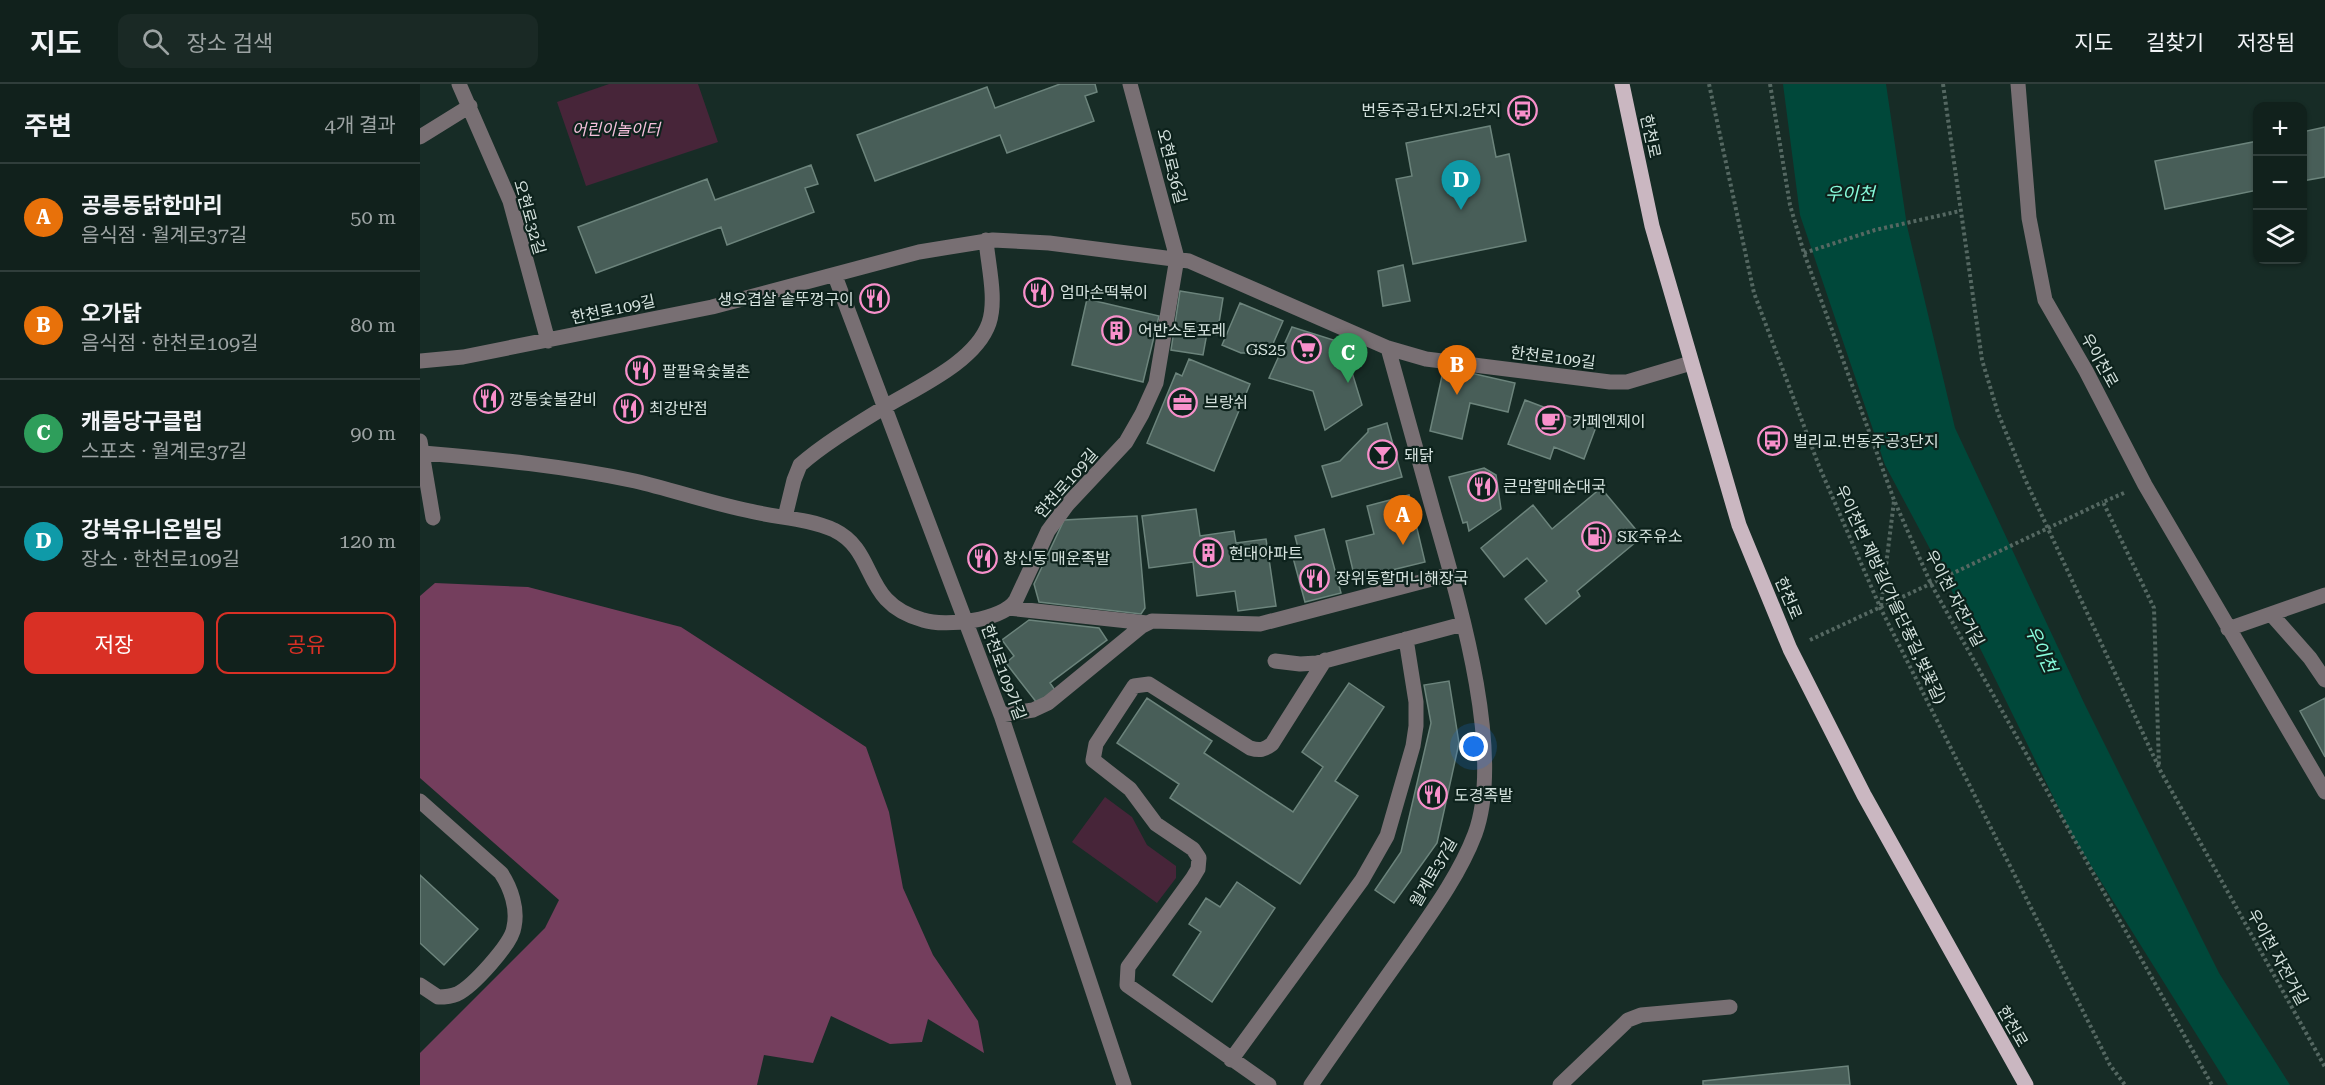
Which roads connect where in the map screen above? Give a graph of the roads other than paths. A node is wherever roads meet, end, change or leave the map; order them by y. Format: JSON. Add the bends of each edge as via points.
{"nodes":[{"id":1,"x":459,"y":84,"type":"edge"},
{"id":2,"x":1130,"y":84,"type":"edge"},
{"id":3,"x":1622,"y":84,"type":"edge"},
{"id":4,"x":2018,"y":84,"type":"edge"},
{"id":5,"x":470,"y":106,"type":"junction"},
{"id":6,"x":420,"y":137,"type":"edge"},
{"id":7,"x":986,"y":240,"type":"junction"},
{"id":8,"x":1177,"y":258,"type":"junction"},
{"id":9,"x":835,"y":276,"type":"junction"},
{"id":10,"x":548,"y":341,"type":"junction"},
{"id":11,"x":1388,"y":348,"type":"junction"},
{"id":12,"x":420,"y":362,"type":"edge"},
{"id":13,"x":1691,"y":363,"type":"junction"},
{"id":14,"x":885,"y":407,"type":"junction"},
{"id":15,"x":421,"y":447,"type":"edge"},
{"id":16,"x":785,"y":517,"type":"junction"},
{"id":17,"x":433,"y":518,"type":"dead end"},
{"id":18,"x":1451,"y":574,"type":"junction"},
{"id":19,"x":2325,"y":595,"type":"edge"},
{"id":20,"x":1008,"y":608,"type":"junction"},
{"id":21,"x":2271,"y":614,"type":"junction"},
{"id":22,"x":968,"y":623,"type":"junction"},
{"id":23,"x":1147,"y":623,"type":"junction"},
{"id":24,"x":1463,"y":624,"type":"junction"},
{"id":25,"x":2228,"y":629,"type":"junction"},
{"id":26,"x":1406,"y":639,"type":"junction"},
{"id":27,"x":1275,"y":660,"type":"dead end"},
{"id":28,"x":1325,"y":660,"type":"junction"},
{"id":29,"x":2325,"y":680,"type":"edge"},
{"id":30,"x":1001,"y":715,"type":"junction"},
{"id":31,"x":2325,"y":792,"type":"edge"},
{"id":32,"x":420,"y":801,"type":"edge"},
{"id":33,"x":420,"y":985,"type":"edge"},
{"id":34,"x":1730,"y":1007,"type":"dead end"},
{"id":35,"x":1231,"y":1060,"type":"junction"},
{"id":36,"x":1124,"y":1085,"type":"edge"},
{"id":37,"x":1269,"y":1085,"type":"edge"},
{"id":38,"x":1311,"y":1085,"type":"edge"},
{"id":39,"x":1560,"y":1085,"type":"edge"},
{"id":40,"x":2026,"y":1085,"type":"edge"}],
"edges":[{"from":1,"to":5,"type":"street","name":"오현로32길"},
{"from":2,"to":8,"type":"street","name":"오현로36길"},
{"from":3,"to":13,"type":"main road","name":"한천로","via":[[1652,226]]},
{"from":4,"to":25,"type":"street","name":"우이천로","via":[[2029,218],[2045,300]]},
{"from":5,"to":6,"type":"street"},
{"from":5,"to":10,"type":"street","name":"오현로32길","via":[[510,201]]},
{"from":7,"to":8,"type":"street","name":"한천로109길"},
{"from":7,"to":9,"type":"street","name":"한천로109길","via":[[919,252]]},
{"from":7,"to":14,"type":"street","via":[[991,308],[981,339],[942,374]]},
{"from":8,"to":11,"type":"street","name":"한천로109길","via":[[1204,266]]},
{"from":8,"to":20,"type":"street","name":"한천로109길","via":[[1151,398],[1125,442],[1051,525],[1016,600]]},
{"from":9,"to":10,"type":"street","name":"한천로109길","via":[[712,307]]},
{"from":9,"to":14,"type":"street","name":"한천로109가길"},
{"from":10,"to":12,"type":"street","name":"한천로109길"},
{"from":11,"to":13,"type":"street","name":"한천로109길","via":[[1426,359],[1610,382],[1633,381]]},
{"from":11,"to":18,"type":"street","name":"월계로37길"},
{"from":13,"to":40,"type":"main road","name":"한천로","via":[[1739,525],[1790,649],[1864,795]]},
{"from":14,"to":16,"type":"street","via":[[800,465]]},
{"from":14,"to":22,"type":"street","name":"한천로109가길"},
{"from":15,"to":16,"type":"street","via":[[634,481],[751,512]]},
{"from":15,"to":17,"type":"street"},
{"from":16,"to":22,"type":"street","via":[[814,522],[853,542],[875,586],[898,609],[926,621]]},
{"from":18,"to":23,"type":"street","via":[[1260,624],[1164,620]]},
{"from":18,"to":24,"type":"street","name":"월계로37길"},
{"from":19,"to":21,"type":"street"},
{"from":20,"to":22,"type":"street"},
{"from":20,"to":23,"type":"street"},
{"from":21,"to":25,"type":"street"},
{"from":21,"to":29,"type":"street"},
{"from":22,"to":30,"type":"street","name":"한천로109가길"},
{"from":23,"to":30,"type":"street","via":[[1048,703],[1033,710]]},
{"from":24,"to":26,"type":"street"},
{"from":24,"to":38,"type":"street","name":"월계로37길","via":[[1485,744],[1482,807],[1475,834],[1427,919]]},
{"from":25,"to":31,"type":"street","name":"우이천로"},
{"from":26,"to":28,"type":"street"},
{"from":26,"to":35,"type":"street","via":[[1416,726],[1386,836],[1362,880]]},
{"from":27,"to":28,"type":"street","via":[[1300,664]]},
{"from":28,"to":35,"type":"street","via":[[1266,749],[1250,748],[1149,684],[1141,683],[1129,692],[1096,744],[1093,760],[1099,767],[1130,789],[1156,824],[1193,849],[1199,858],[1192,879],[1128,967],[1127,985]]},
{"from":30,"to":36,"type":"street","name":"한천로109가길"},
{"from":32,"to":33,"type":"street","via":[[501,873],[510,888],[515,921],[512,935],[501,951],[459,993],[438,997]]},
{"from":34,"to":39,"type":"street","via":[[1641,1015],[1628,1020]]},
{"from":35,"to":37,"type":"street"}]}
